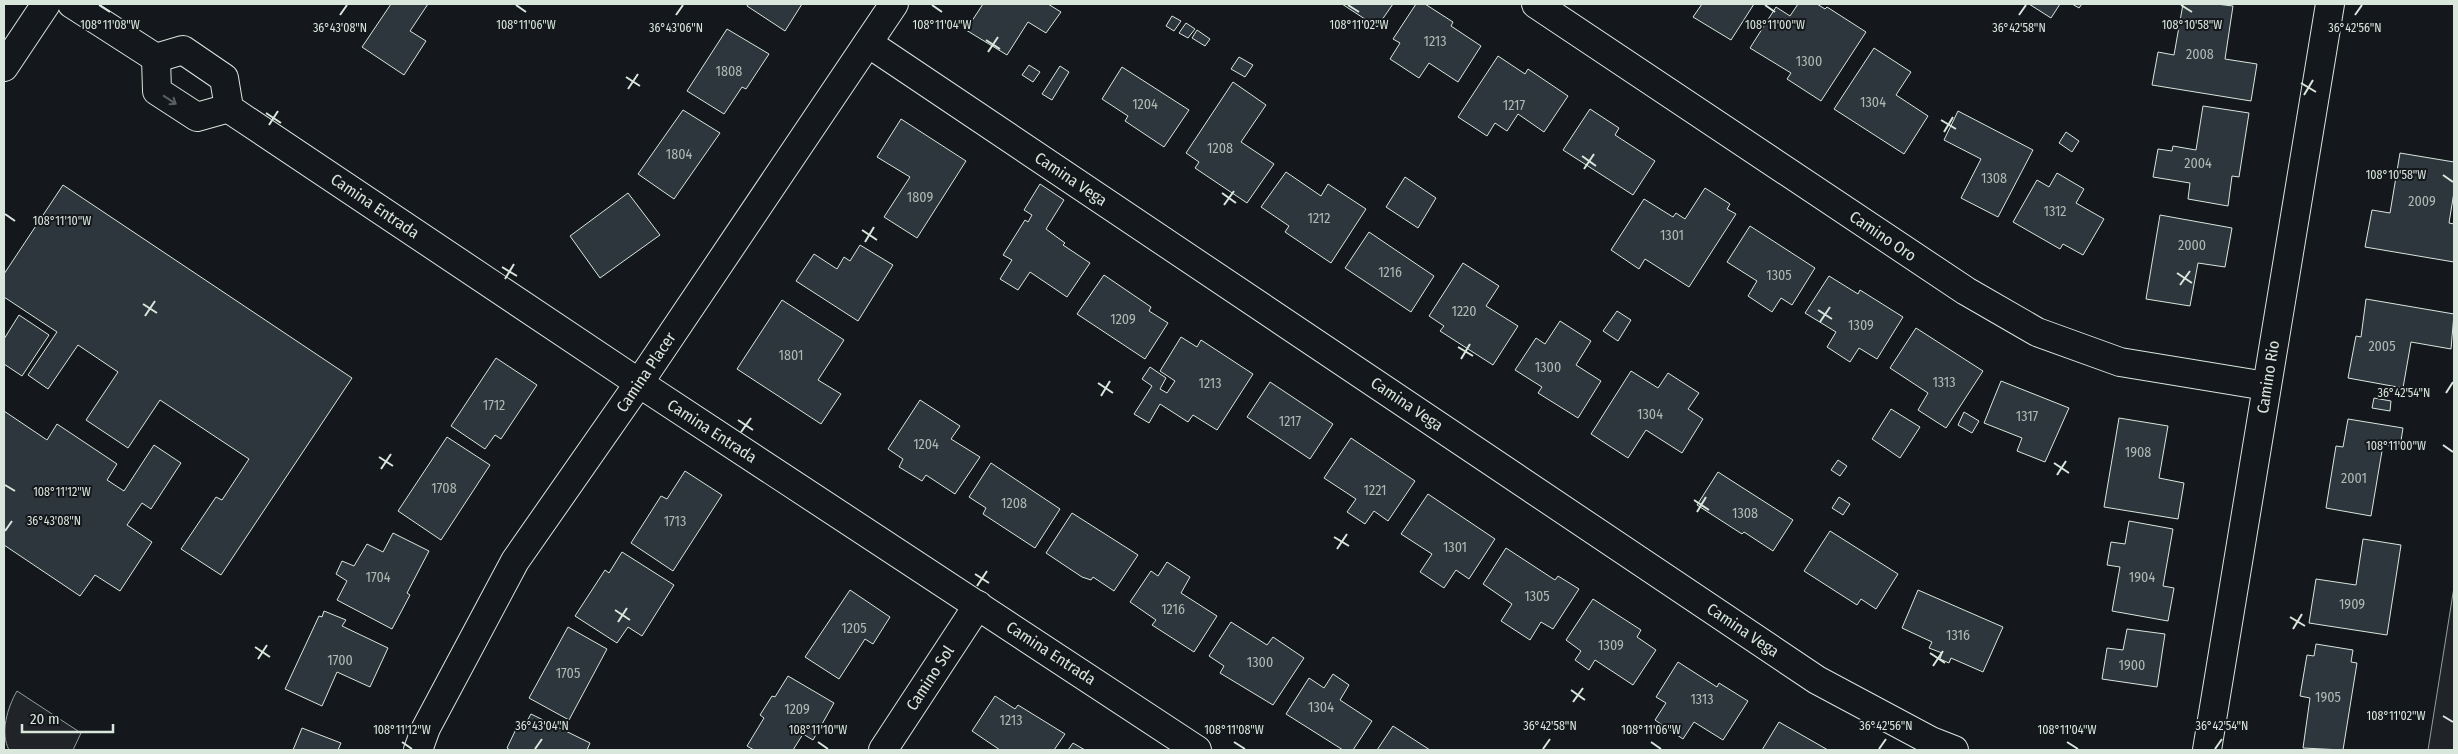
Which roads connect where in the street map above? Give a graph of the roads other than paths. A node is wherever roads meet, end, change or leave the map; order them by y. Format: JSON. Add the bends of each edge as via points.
{"nodes":[{"id":1,"x":46,"y":4,"type":"edge"},
{"id":2,"x":72,"y":4,"type":"edge"},
{"id":3,"x":894,"y":4,"type":"edge"},
{"id":4,"x":1536,"y":4,"type":"edge"},
{"id":5,"x":2330,"y":4,"type":"edge"},
{"id":6,"x":868,"y":43,"type":"junction"},
{"id":7,"x":156,"y":58,"type":"junction"},
{"id":8,"x":4,"y":67,"type":"edge"},
{"id":9,"x":229,"y":108,"type":"junction"},
{"id":10,"x":639,"y":382,"type":"junction"},
{"id":11,"x":2266,"y":386,"type":"junction"},
{"id":12,"x":978,"y":605,"type":"junction"},
{"id":13,"x":418,"y":750,"type":"edge"},
{"id":14,"x":883,"y":750,"type":"edge"},
{"id":15,"x":1198,"y":750,"type":"edge"},
{"id":16,"x":1954,"y":750,"type":"edge"},
{"id":17,"x":2207,"y":750,"type":"edge"}],
"edges":[{"from":1,"to":8,"type":"main road"},
{"from":2,"to":7,"type":"main road"},
{"from":3,"to":6,"type":"main road","name":"Camina Placer"},
{"from":4,"to":11,"type":"main road","name":"Camino Oro","via":[[1966,291],[2037,332],[2120,362]]},
{"from":5,"to":11,"type":"main road","name":"Camino Rio"},
{"from":6,"to":10,"type":"main road","name":"Camina Placer"},
{"from":6,"to":16,"type":"main road","name":"Camina Vega","via":[[1817,680]]},
{"from":7,"to":9,"type":"main road","via":[[183,50],[224,78]]},
{"from":7,"to":9,"type":"main road","one_way":true,"via":[[157,91],[197,117]]},
{"from":9,"to":10,"type":"main road","name":"Camina Entrada"},
{"from":10,"to":12,"type":"main road","name":"Camina Entrada"},
{"from":10,"to":13,"type":"main road","name":"Camina Placer","via":[[515,561],[426,728]]},
{"from":11,"to":17,"type":"main road","name":"Camino Rio"},
{"from":12,"to":14,"type":"main road","name":"Camino Sol"},
{"from":12,"to":15,"type":"main road","name":"Camina Entrada"}]}
